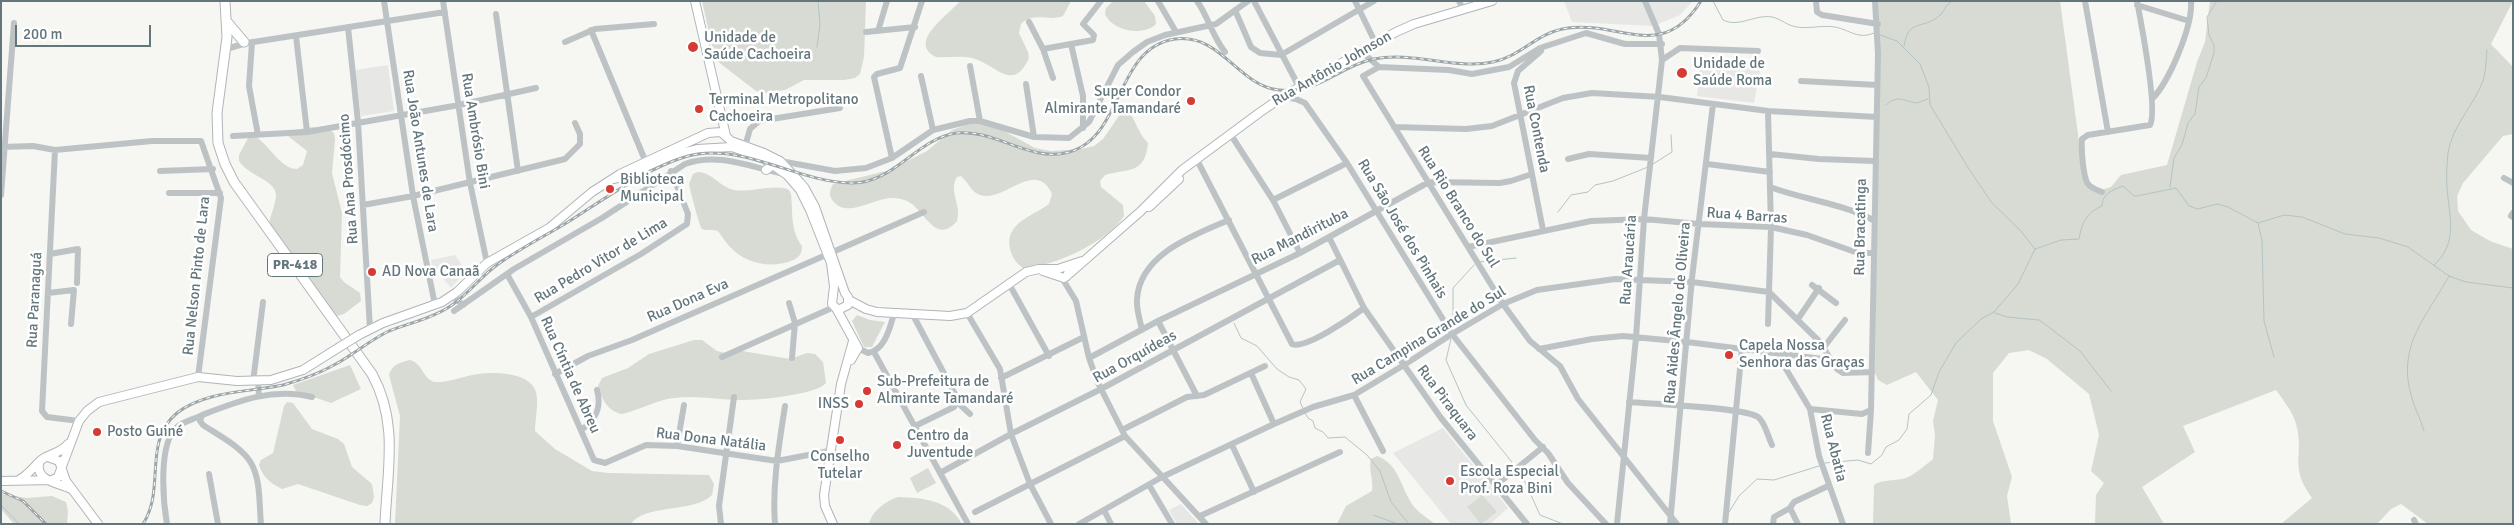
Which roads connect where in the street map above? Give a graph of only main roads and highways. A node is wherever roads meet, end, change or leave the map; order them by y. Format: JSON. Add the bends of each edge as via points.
{"nodes":[{"id":1,"x":225,"y":1,"type":"edge"},
{"id":2,"x":696,"y":1,"type":"edge"},
{"id":3,"x":1492,"y":1,"type":"edge"},
{"id":4,"x":227,"y":22,"type":"junction"},
{"id":5,"x":248,"y":42,"type":"road end"},
{"id":6,"x":723,"y":134,"type":"junction"},
{"id":7,"x":695,"y":137,"type":"junction"},
{"id":8,"x":721,"y":146,"type":"junction"},
{"id":9,"x":745,"y":148,"type":"junction"},
{"id":10,"x":697,"y":149,"type":"junction"},
{"id":11,"x":771,"y":163,"type":"junction"},
{"id":12,"x":647,"y":164,"type":"junction"},
{"id":13,"x":769,"y":171,"type":"road end"},
{"id":14,"x":786,"y":172,"type":"junction"},
{"id":15,"x":830,"y":251,"type":"junction"},
{"id":16,"x":834,"y":294,"type":"junction"},
{"id":17,"x":843,"y":304,"type":"junction"},
{"id":18,"x":916,"y":315,"type":"junction"},
{"id":19,"x":71,"y":440,"type":"junction"},
{"id":20,"x":48,"y":457,"type":"junction"},
{"id":21,"x":39,"y":464,"type":"junction"},
{"id":22,"x":61,"y":472,"type":"junction"},
{"id":23,"x":18,"y":480,"type":"junction"},
{"id":24,"x":48,"y":480,"type":"junction"},
{"id":25,"x":1,"y":481,"type":"edge"},
{"id":26,"x":72,"y":489,"type":"junction"},
{"id":27,"x":98,"y":524,"type":"edge"},
{"id":28,"x":385,"y":524,"type":"edge"},
{"id":29,"x":833,"y":524,"type":"edge"}],
"edges":[{"from":1,"to":4,"type":"highway","number":"PR-418"},
{"from":2,"to":6,"type":"main road"},
{"from":3,"to":18,"type":"main road","name":"Rua Antônio Johnson","via":[[1414,24],[1282,97],[1197,160],[1152,205],[1064,273],[1039,269],[1026,272],[967,313]]},
{"from":4,"to":5,"type":"highway"},
{"from":4,"to":28,"type":"highway","number":"PR-418","via":[[217,113],[218,143],[234,182],[372,374],[387,406],[390,464]]},
{"from":6,"to":7,"type":"main road","via":[[708,132]]},
{"from":6,"to":8,"type":"main road"},
{"from":6,"to":9,"type":"main road"},
{"from":7,"to":10,"type":"main road","via":[[693,143]]},
{"from":7,"to":12,"type":"main road"},
{"from":8,"to":9,"type":"main road"},
{"from":8,"to":10,"type":"main road"},
{"from":9,"to":11,"type":"main road"},
{"from":9,"to":14,"type":"main road","via":[[780,161]]},
{"from":10,"to":12,"type":"main road"},
{"from":11,"to":13,"type":"main road"},
{"from":11,"to":14,"type":"main road"},
{"from":12,"to":19,"type":"main road","bridge":true,"via":[[613,179],[549,228],[487,263],[452,296],[370,328],[303,370],[256,381],[198,377],[113,396],[87,410]]},
{"from":14,"to":15,"type":"main road","via":[[809,196]]},
{"from":15,"to":16,"type":"main road"},
{"from":15,"to":17,"type":"main road"},
{"from":16,"to":17,"type":"main road","via":[[832,299]]},
{"from":16,"to":17,"type":"main road","via":[[840,292]]},
{"from":17,"to":18,"type":"main road","name":"Rua Antônio Johnson","via":[[877,312]]},
{"from":17,"to":18,"type":"main road","name":"Rua Antônio Johnson","via":[[893,317]]},
{"from":17,"to":29,"type":"main road","via":[[844,322],[855,344],[845,371],[829,451],[824,495]]},
{"from":19,"to":20,"type":"main road","via":[[62,450]]},
{"from":19,"to":22,"type":"main road"},
{"from":20,"to":21,"type":"main road"},
{"from":20,"to":22,"type":"main road","via":[[59,461]]},
{"from":21,"to":23,"type":"main road"},
{"from":21,"to":24,"type":"main road","via":[[40,474]]},
{"from":22,"to":24,"type":"main road","via":[[55,479]]},
{"from":22,"to":26,"type":"main road"},
{"from":23,"to":24,"type":"main road"},
{"from":23,"to":25,"type":"main road"},
{"from":24,"to":26,"type":"main road"},
{"from":26,"to":27,"type":"main road"}]}
